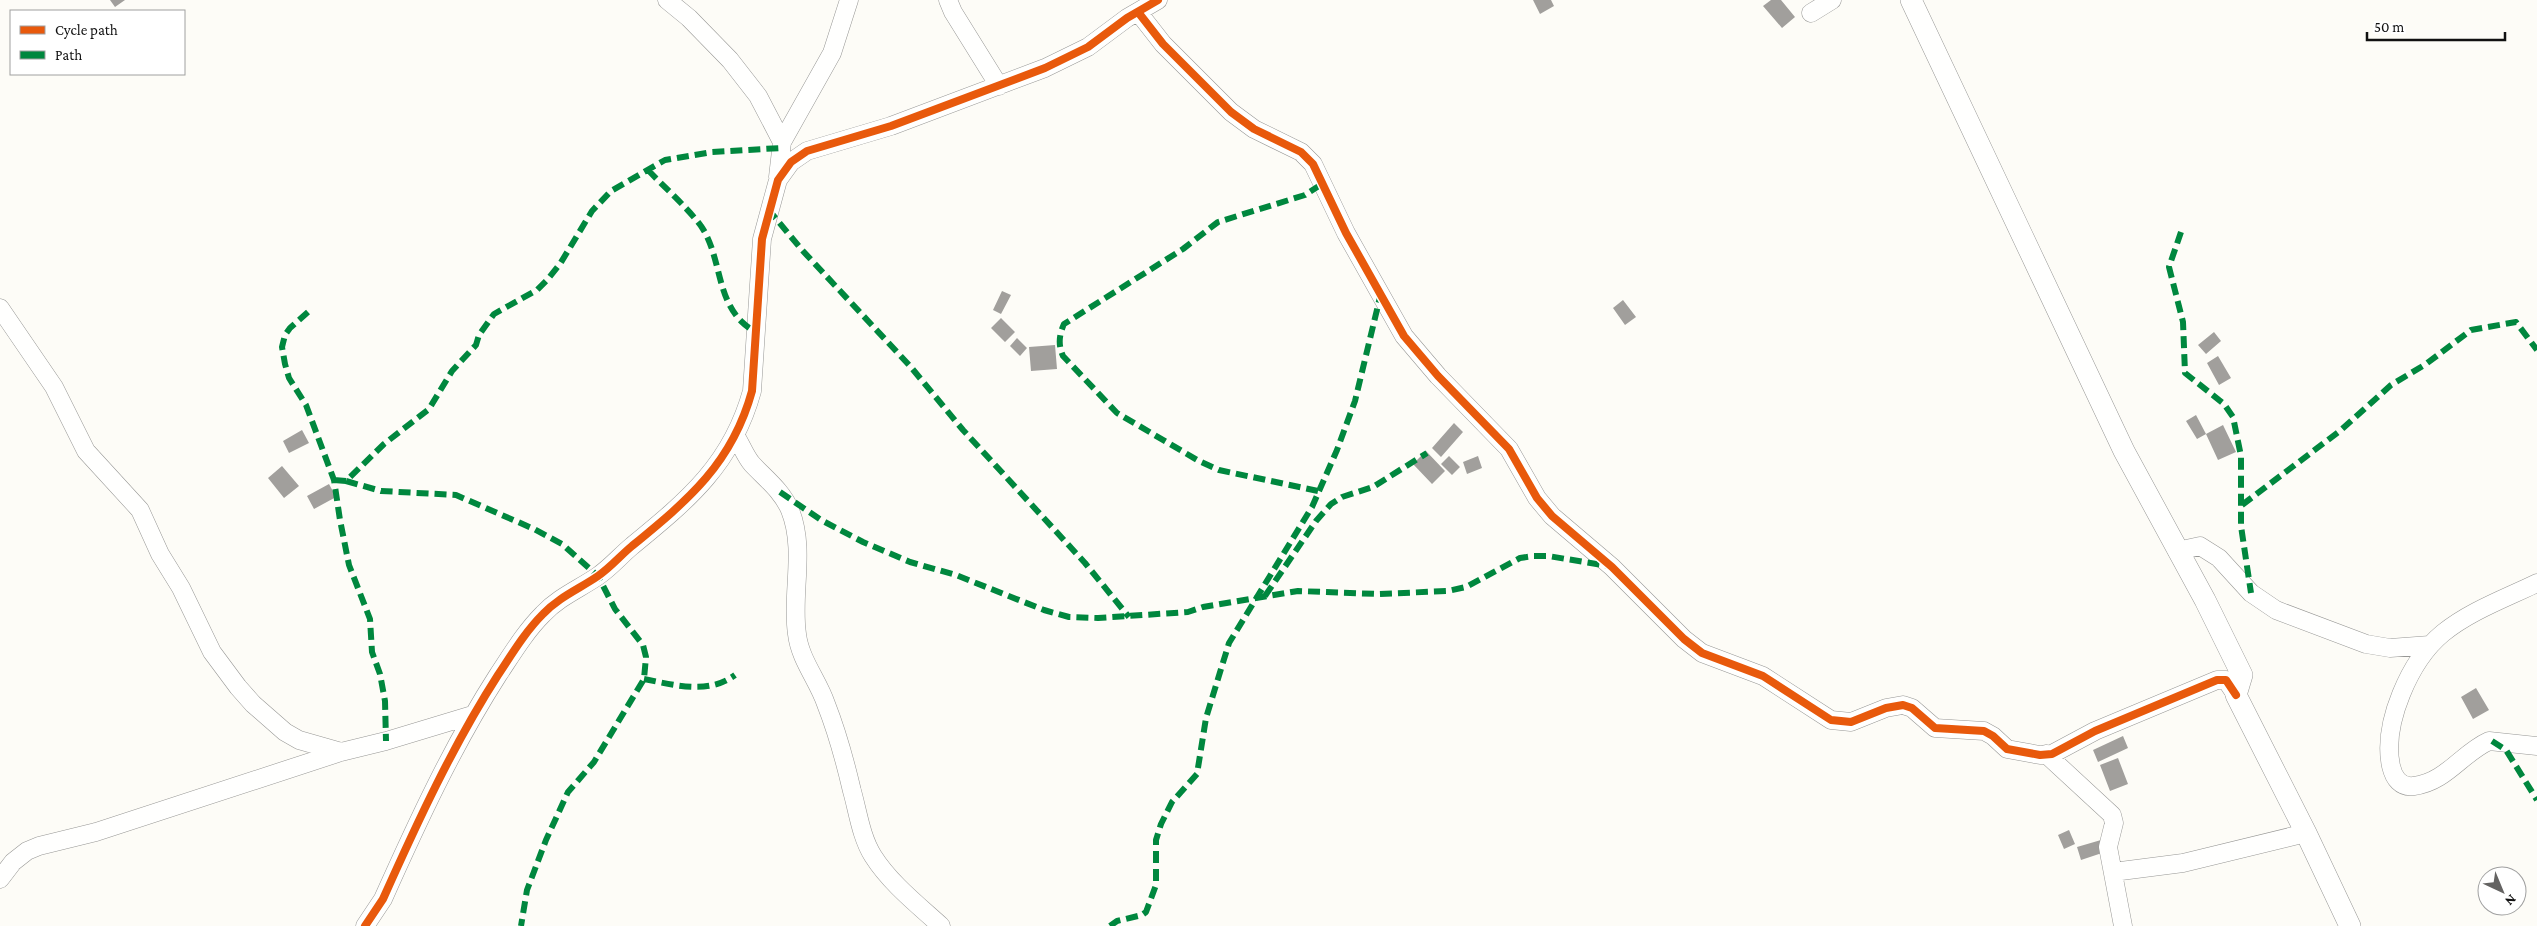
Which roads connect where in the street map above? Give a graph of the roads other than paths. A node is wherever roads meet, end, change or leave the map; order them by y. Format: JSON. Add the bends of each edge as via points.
{"nodes":[{"id":1,"x":668,"y":0,"type":"edge"},
{"id":2,"x":849,"y":0,"type":"edge"},
{"id":3,"x":948,"y":0,"type":"edge"},
{"id":4,"x":1158,"y":0,"type":"edge"},
{"id":5,"x":1832,"y":0,"type":"edge"},
{"id":6,"x":1912,"y":0,"type":"edge"},
{"id":7,"x":1138,"y":12,"type":"junction"},
{"id":8,"x":1811,"y":13,"type":"dead end"},
{"id":9,"x":999,"y":86,"type":"junction"},
{"id":10,"x":782,"y":142,"type":"junction"},
{"id":11,"x":778,"y":180,"type":"junction"},
{"id":12,"x":0,"y":308,"type":"edge"},
{"id":13,"x":735,"y":434,"type":"junction"},
{"id":14,"x":2178,"y":551,"type":"junction"},
{"id":15,"x":2537,"y":583,"type":"edge"},
{"id":16,"x":2430,"y":646,"type":"junction"},
{"id":17,"x":2236,"y":695,"type":"junction"},
{"id":18,"x":472,"y":715,"type":"junction"},
{"id":19,"x":2537,"y":746,"type":"edge"},
{"id":20,"x":341,"y":752,"type":"junction"},
{"id":21,"x":2046,"y":754,"type":"junction"},
{"id":22,"x":2306,"y":833,"type":"junction"},
{"id":23,"x":2113,"y":872,"type":"junction"},
{"id":24,"x":0,"y":879,"type":"edge"},
{"id":25,"x":365,"y":926,"type":"edge"},
{"id":26,"x":941,"y":926,"type":"edge"},
{"id":27,"x":2124,"y":926,"type":"edge"},
{"id":28,"x":2350,"y":926,"type":"edge"}],
"edges":[{"from":1,"to":10,"type":"street","via":[[730,60],[758,96]]},
{"from":2,"to":10,"type":"street","via":[[832,53]]},
{"from":3,"to":9,"type":"street"},
{"from":4,"to":7,"type":"street"},
{"from":5,"to":8,"type":"street"},
{"from":6,"to":14,"type":"street","via":[[2124,452]]},
{"from":7,"to":9,"type":"street","via":[[1075,55]]},
{"from":7,"to":21,"type":"street","via":[[1163,44],[1237,118],[1301,152],[1313,164],[1342,226],[1404,336],[1509,450],[1537,498],[1552,516],[1612,567],[1693,647],[1710,657],[1764,676],[1831,720],[1851,722],[1895,705],[1908,706],[1935,728],[1984,731],[2007,750]]},
{"from":9,"to":11,"type":"street","via":[[891,126],[807,151],[792,162]]},
{"from":10,"to":11,"type":"street"},
{"from":11,"to":13,"type":"street","via":[[762,239],[752,391]]},
{"from":12,"to":20,"type":"street","via":[[54,386],[86,451],[140,510],[212,652],[238,687],[285,732],[299,740]]},
{"from":13,"to":18,"type":"street","via":[[704,483],[683,505],[598,576],[563,596],[542,614]]},
{"from":13,"to":26,"type":"street","via":[[750,462],[780,492],[790,511],[795,529],[798,570],[797,635],[802,655],[834,727],[872,855]]},
{"from":14,"to":16,"type":"street","via":[[2200,546],[2219,558],[2251,593],[2276,610],[2357,641],[2390,648]]},
{"from":14,"to":17,"type":"street","via":[[2242,675]]},
{"from":15,"to":16,"type":"street","via":[[2459,622]]},
{"from":16,"to":19,"type":"street","via":[[2402,690],[2394,713],[2390,761],[2399,782],[2414,786],[2440,777],[2488,741]]},
{"from":17,"to":21,"type":"street","via":[[2226,680],[2211,682]]},
{"from":17,"to":22,"type":"street"},
{"from":18,"to":20,"type":"street"},
{"from":18,"to":25,"type":"street","via":[[383,900]]},
{"from":20,"to":24,"type":"street","via":[[96,832],[39,846],[13,862]]},
{"from":21,"to":23,"type":"street","via":[[2112,815],[2114,823],[2108,847]]},
{"from":22,"to":23,"type":"street","via":[[2183,863]]},
{"from":22,"to":28,"type":"street"},
{"from":23,"to":27,"type":"street"}]}
